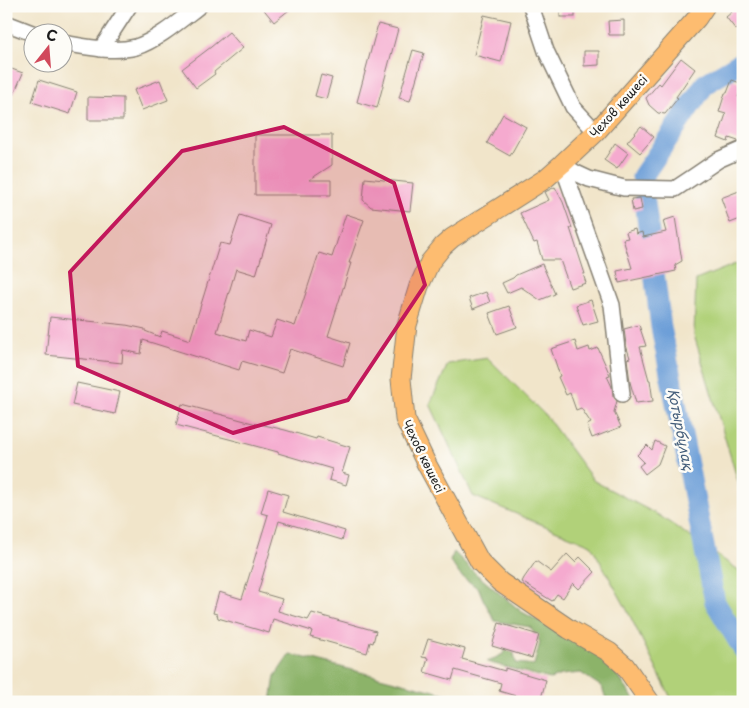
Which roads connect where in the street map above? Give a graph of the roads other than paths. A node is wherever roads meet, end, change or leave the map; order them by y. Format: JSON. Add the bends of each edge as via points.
{"nodes":[{"id":1,"x":129,"y":6,"type":"edge"},
{"id":2,"x":199,"y":6,"type":"edge"},
{"id":3,"x":532,"y":6,"type":"edge"},
{"id":4,"x":699,"y":10,"type":"edge"},
{"id":5,"x":6,"y":23,"type":"edge"},
{"id":6,"x":22,"y":29,"type":"edge"},
{"id":7,"x":72,"y":45,"type":"edge"},
{"id":8,"x":101,"y":49,"type":"junction"},
{"id":9,"x":596,"y":132,"type":"junction"},
{"id":10,"x":743,"y":149,"type":"edge"},
{"id":11,"x":562,"y":164,"type":"junction"},
{"id":12,"x":622,"y":394,"type":"dead end"},
{"id":13,"x":650,"y":702,"type":"edge"}],
"edges":[{"from":1,"to":8,"type":"street"},
{"from":2,"to":8,"type":"street","via":[[155,38],[138,46],[120,50]]},
{"from":3,"to":9,"type":"street","via":[[546,51],[573,107]]},
{"from":4,"to":9,"type":"main road","name":"Чехов көшесі"},
{"from":5,"to":6,"type":"street"},
{"from":7,"to":8,"type":"street"},
{"from":9,"to":11,"type":"main road","name":"Чехов көшесі"},
{"from":10,"to":11,"type":"street","via":[[718,160],[675,189],[624,188],[582,176]]},
{"from":11,"to":12,"type":"street","via":[[612,305]]},
{"from":11,"to":13,"type":"main road","name":"Чехов көшесі","via":[[545,179],[452,238],[430,262],[407,325],[400,379],[405,419],[480,562],[500,582],[609,652],[625,666]]}]}
